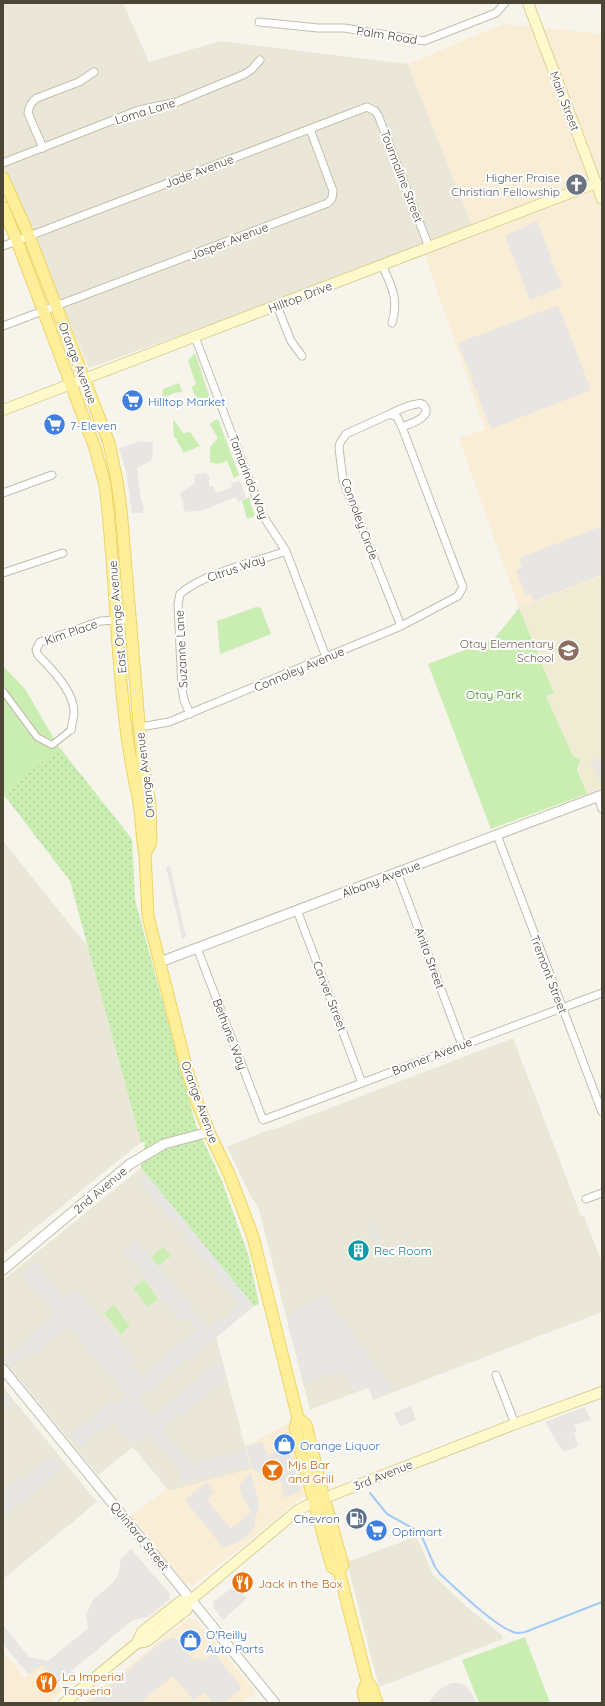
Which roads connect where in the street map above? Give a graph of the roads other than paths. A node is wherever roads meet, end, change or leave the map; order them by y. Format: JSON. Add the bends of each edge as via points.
{"nodes":[{"id":1,"x":505,"y":3,"type":"edge"},
{"id":2,"x":528,"y":3,"type":"edge"},
{"id":3,"x":259,"y":22,"type":"dead end"},
{"id":4,"x":260,"y":60,"type":"dead end"},
{"id":5,"x":94,"y":72,"type":"dead end"},
{"id":6,"x":370,"y":108,"type":"joint"},
{"id":7,"x":310,"y":129,"type":"junction"},
{"id":8,"x":43,"y":148,"type":"junction"},
{"id":9,"x":3,"y":163,"type":"edge"},
{"id":10,"x":3,"y":178,"type":"edge"},
{"id":11,"x":596,"y":183,"type":"junction"},
{"id":12,"x":602,"y":198,"type":"edge"},
{"id":13,"x":3,"y":206,"type":"edge"},
{"id":14,"x":29,"y":236,"type":"junction"},
{"id":15,"x":17,"y":241,"type":"junction"},
{"id":16,"x":3,"y":246,"type":"edge"},
{"id":17,"x":429,"y":247,"type":"junction"},
{"id":18,"x":382,"y":265,"type":"junction"},
{"id":19,"x":56,"y":306,"type":"junction"},
{"id":20,"x":277,"y":306,"type":"junction"},
{"id":21,"x":44,"y":311,"type":"junction"},
{"id":22,"x":392,"y":323,"type":"dead end"},
{"id":23,"x":3,"y":326,"type":"edge"},
{"id":24,"x":195,"y":337,"type":"junction"},
{"id":25,"x":302,"y":356,"type":"dead end"},
{"id":26,"x":84,"y":379,"type":"junction"},
{"id":27,"x":72,"y":384,"type":"junction"},
{"id":28,"x":3,"y":410,"type":"edge"},
{"id":29,"x":390,"y":414,"type":"junction"},
{"id":30,"x":402,"y":427,"type":"junction"},
{"id":31,"x":52,"y":475,"type":"dead end"},
{"id":32,"x":3,"y":493,"type":"edge"},
{"id":33,"x":286,"y":551,"type":"junction"},
{"id":34,"x":63,"y":553,"type":"dead end"},
{"id":35,"x":3,"y":573,"type":"edge"},
{"id":36,"x":187,"y":587,"type":"joint"},
{"id":37,"x":117,"y":620,"type":"junction"},
{"id":38,"x":130,"y":620,"type":"junction"},
{"id":39,"x":401,"y":626,"type":"junction"},
{"id":40,"x":326,"y":657,"type":"junction"},
{"id":41,"x":3,"y":692,"type":"edge"},
{"id":42,"x":190,"y":714,"type":"junction"},
{"id":43,"x":140,"y":727,"type":"junction"},
{"id":44,"x":126,"y":728,"type":"junction"},
{"id":45,"x":71,"y":730,"type":"joint"},
{"id":46,"x":600,"y":796,"type":"edge"},
{"id":47,"x":602,"y":809,"type":"edge"},
{"id":48,"x":496,"y":835,"type":"junction"},
{"id":49,"x":145,"y":854,"type":"junction"},
{"id":50,"x":397,"y":872,"type":"junction"},
{"id":51,"x":297,"y":910,"type":"junction"},
{"id":52,"x":197,"y":948,"type":"junction"},
{"id":53,"x":160,"y":962,"type":"junction"},
{"id":54,"x":602,"y":993,"type":"edge"},
{"id":55,"x":562,"y":1008,"type":"junction"},
{"id":56,"x":462,"y":1045,"type":"junction"},
{"id":57,"x":362,"y":1083,"type":"junction"},
{"id":58,"x":602,"y":1112,"type":"edge"},
{"id":59,"x":263,"y":1120,"type":"joint"},
{"id":60,"x":209,"y":1132,"type":"junction"},
{"id":61,"x":602,"y":1193,"type":"edge"},
{"id":62,"x":586,"y":1199,"type":"dead end"},
{"id":63,"x":3,"y":1270,"type":"edge"},
{"id":64,"x":3,"y":1369,"type":"edge"},
{"id":65,"x":496,"y":1375,"type":"dead end"},
{"id":66,"x":602,"y":1392,"type":"edge"},
{"id":67,"x":515,"y":1424,"type":"junction"},
{"id":68,"x":319,"y":1500,"type":"junction"},
{"id":69,"x":190,"y":1600,"type":"junction"},
{"id":70,"x":367,"y":1681,"type":"junction"},
{"id":71,"x":64,"y":1703,"type":"edge"},
{"id":72,"x":275,"y":1703,"type":"edge"},
{"id":73,"x":366,"y":1703,"type":"edge"},
{"id":74,"x":377,"y":1703,"type":"edge"}],
"edges":[{"from":1,"to":3,"type":"street","name":"Palm Road","via":[[496,13],[424,41],[344,28]]},
{"from":2,"to":11,"type":"main road","name":"Main Street"},
{"from":4,"to":8,"type":"street","name":"Loma Lane","via":[[245,74],[177,102],[139,110]]},
{"from":5,"to":8,"type":"street","via":[[79,82],[32,101],[28,113]]},
{"from":6,"to":7,"type":"street","name":"Jade Avenue"},
{"from":6,"to":17,"type":"street","name":"Tourmaline Street","via":[[378,115]]},
{"from":7,"to":14,"type":"street","name":"Jade Avenue"},
{"from":7,"to":19,"type":"street","name":"Jasper Avenue","via":[[333,191],[328,203]]},
{"from":8,"to":9,"type":"street","name":"Loma Lane"},
{"from":10,"to":14,"type":"main road","name":"Orange Avenue"},
{"from":11,"to":12,"type":"main road","name":"Main Street"},
{"from":11,"to":17,"type":"main road","name":"Hilltop Drive"},
{"from":13,"to":15,"type":"main road","name":"Orange Avenue"},
{"from":14,"to":15,"type":"street","name":"Jade Avenue"},
{"from":14,"to":19,"type":"main road","name":"Orange Avenue"},
{"from":15,"to":16,"type":"street","name":"Jade Avenue"},
{"from":15,"to":21,"type":"main road","name":"Orange Avenue"},
{"from":17,"to":18,"type":"main road","name":"Hilltop Drive"},
{"from":18,"to":20,"type":"main road","name":"Hilltop Drive"},
{"from":18,"to":22,"type":"street","via":[[395,297],[396,309]]},
{"from":19,"to":21,"type":"street","name":"Jasper Avenue"},
{"from":19,"to":26,"type":"main road","name":"Orange Avenue"},
{"from":20,"to":24,"type":"main road","name":"Hilltop Drive"},
{"from":20,"to":25,"type":"street","via":[[291,341]]},
{"from":21,"to":23,"type":"street","name":"Jasper Avenue"},
{"from":21,"to":27,"type":"main road","name":"Orange Avenue"},
{"from":24,"to":26,"type":"main road","name":"Hilltop Drive"},
{"from":24,"to":33,"type":"street","name":"Tamarindo Way","via":[[263,516]]},
{"from":26,"to":27,"type":"main road","name":"Hilltop Drive"},
{"from":26,"to":38,"type":"main road","name":"Orange Avenue","via":[[109,443],[117,481]]},
{"from":27,"to":28,"type":"main road","name":"Hilltop Drive"},
{"from":27,"to":37,"type":"main road","name":"East Orange Avenue","via":[[105,485]]},
{"from":29,"to":30,"type":"street","via":[[397,417]]},
{"from":29,"to":30,"type":"street","name":"Connoley Circle","via":[[416,404],[421,403],[424,406],[424,416]]},
{"from":29,"to":39,"type":"street","name":"Connoley Circle","via":[[346,434],[339,448],[343,480]]},
{"from":30,"to":39,"type":"street","name":"Connoley Avenue","via":[[462,586],[462,592],[454,599]]},
{"from":31,"to":32,"type":"street"},
{"from":33,"to":36,"type":"street","name":"Citrus Way"},
{"from":33,"to":40,"type":"street","name":"Tamarindo Way"},
{"from":34,"to":35,"type":"street"},
{"from":36,"to":42,"type":"street","name":"Suzanne Lane","via":[[180,594],[178,604],[182,688]]},
{"from":37,"to":38,"type":"street","name":"Kim Place"},
{"from":37,"to":44,"type":"main road","name":"East Orange Avenue"},
{"from":37,"to":45,"type":"street","name":"Kim Place","via":[[101,621],[40,642],[36,650],[65,686],[74,714]]},
{"from":38,"to":43,"type":"main road","name":"Orange Avenue"},
{"from":39,"to":40,"type":"street","name":"Connoley Avenue"},
{"from":40,"to":42,"type":"street","name":"Connoley Avenue"},
{"from":41,"to":45,"type":"street","via":[[42,741],[52,745]]},
{"from":42,"to":43,"type":"street","name":"Connoley Avenue","via":[[170,722]]},
{"from":43,"to":44,"type":"main road"},
{"from":43,"to":49,"type":"main road","name":"Orange Avenue","via":[[142,759],[150,804],[151,842]]},
{"from":44,"to":49,"type":"main road","name":"East Orange Avenue"},
{"from":46,"to":47,"type":"street"},
{"from":46,"to":48,"type":"street","name":"Albany Avenue"},
{"from":48,"to":50,"type":"street","name":"Albany Avenue"},
{"from":48,"to":55,"type":"street","name":"Tremont Street"},
{"from":49,"to":53,"type":"main road","name":"Orange Avenue","via":[[148,916]]},
{"from":50,"to":51,"type":"street","name":"Albany Avenue"},
{"from":50,"to":56,"type":"street","name":"Anita Street"},
{"from":51,"to":52,"type":"street","name":"Albany Avenue"},
{"from":51,"to":57,"type":"street","name":"Carver Street"},
{"from":52,"to":53,"type":"street","name":"Albany Avenue"},
{"from":52,"to":59,"type":"street","name":"Bethune Way"},
{"from":53,"to":60,"type":"main road","name":"Orange Avenue","via":[[187,1070]]},
{"from":54,"to":55,"type":"street","name":"Banner Avenue"},
{"from":55,"to":56,"type":"street","name":"Banner Avenue"},
{"from":55,"to":58,"type":"street","name":"Tremont Street"},
{"from":56,"to":57,"type":"street","name":"Banner Avenue"},
{"from":57,"to":59,"type":"street","name":"Banner Avenue"},
{"from":60,"to":63,"type":"street","name":"2nd Avenue","via":[[164,1144],[130,1164]]},
{"from":60,"to":68,"type":"main road","name":"Orange Avenue","via":[[230,1176],[253,1237],[298,1418],[306,1425]]},
{"from":61,"to":62,"type":"street"},
{"from":64,"to":69,"type":"street","name":"Quintard Street"},
{"from":65,"to":67,"type":"street"},
{"from":66,"to":67,"type":"main road","name":"3rd Avenue"},
{"from":67,"to":68,"type":"main road","name":"3rd Avenue"},
{"from":68,"to":69,"type":"main road","name":"3rd Avenue","via":[[298,1510]]},
{"from":68,"to":70,"type":"main road","name":"Orange Avenue","via":[[343,1565],[339,1572]]},
{"from":69,"to":71,"type":"main road","name":"3rd Avenue","via":[[186,1609],[158,1633],[147,1641],[137,1643]]},
{"from":69,"to":72,"type":"street","name":"Quintard Street"},
{"from":70,"to":73,"type":"main road","name":"Orange Avenue","via":[[363,1692]]},
{"from":70,"to":74,"type":"main road","name":"Orange Avenue"}]}
